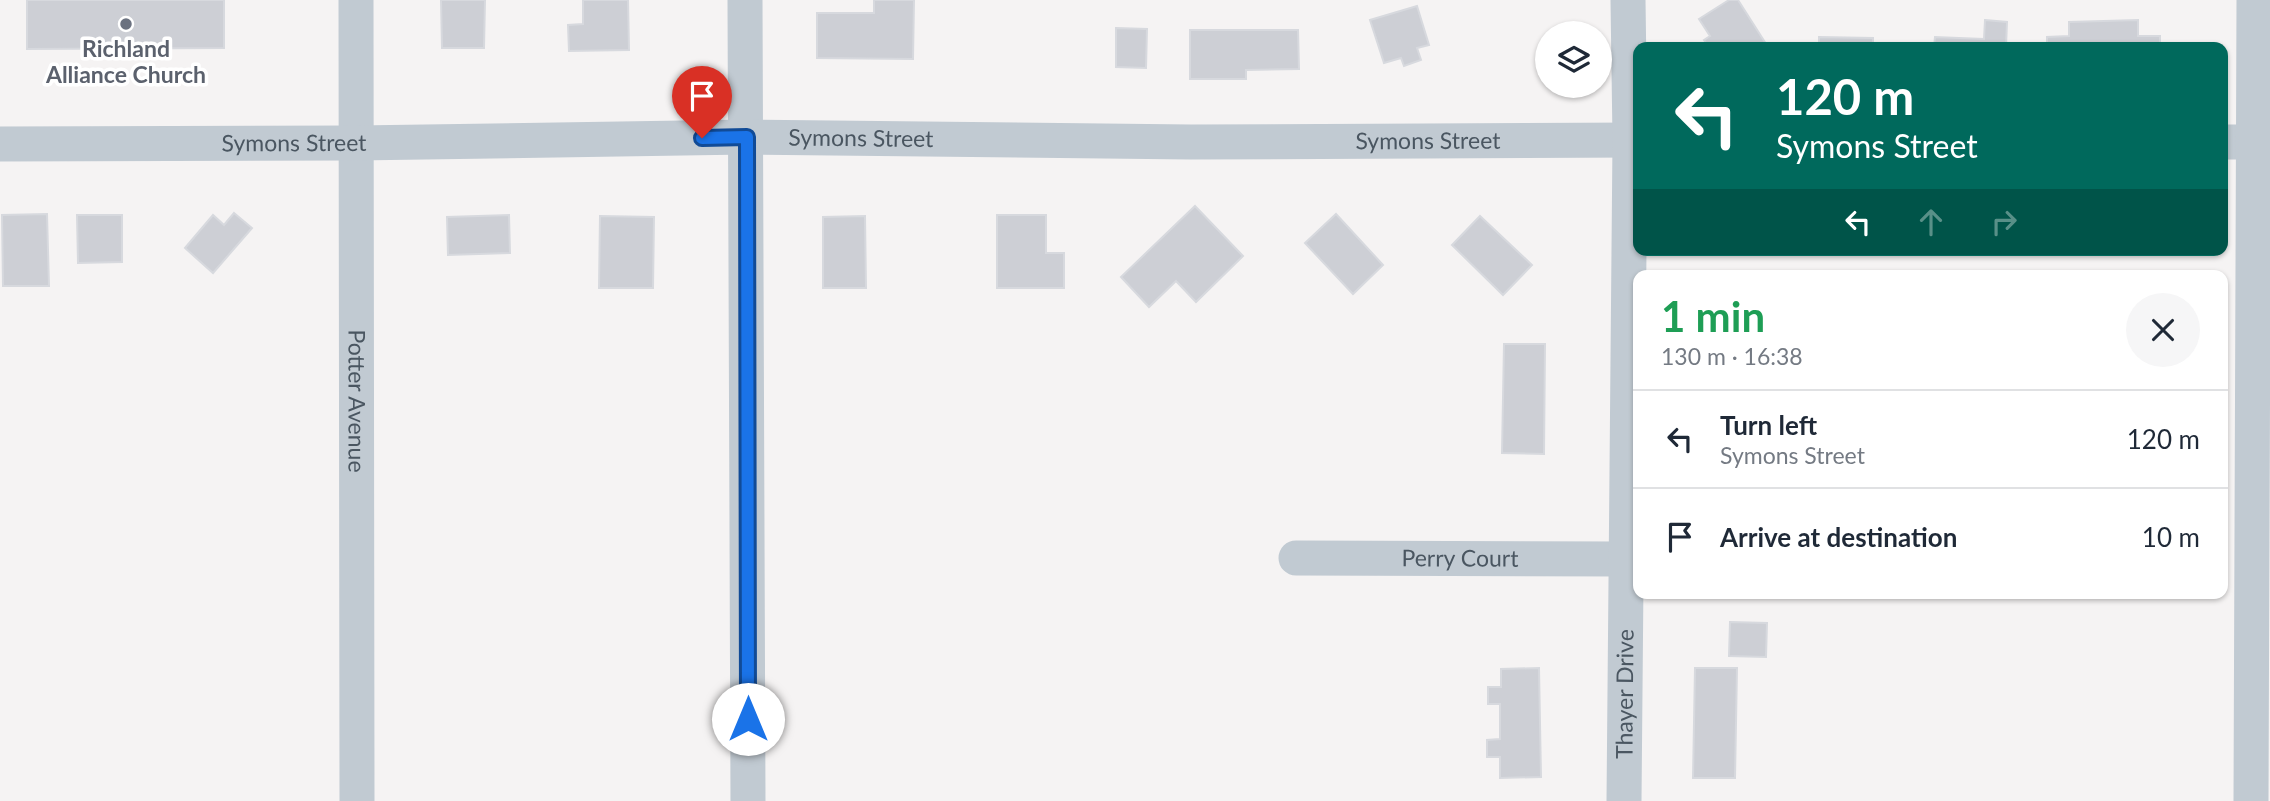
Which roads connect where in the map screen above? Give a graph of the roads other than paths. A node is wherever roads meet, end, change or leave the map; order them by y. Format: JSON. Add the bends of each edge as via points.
{"nodes":[{"id":1,"x":356,"y":0,"type":"edge"},
{"id":2,"x":746,"y":0,"type":"edge"},
{"id":3,"x":1628,"y":0,"type":"edge"},
{"id":4,"x":2254,"y":0,"type":"edge"},
{"id":5,"x":1633,"y":117,"type":"edge"},
{"id":6,"x":747,"y":137,"type":"junction"},
{"id":7,"x":1633,"y":140,"type":"edge"},
{"id":8,"x":2248,"y":142,"type":"edge"},
{"id":9,"x":356,"y":143,"type":"junction"},
{"id":10,"x":0,"y":144,"type":"edge"},
{"id":11,"x":1633,"y":187,"type":"edge"},
{"id":12,"x":1296,"y":558,"type":"dead end"},
{"id":13,"x":1625,"y":559,"type":"junction"},
{"id":14,"x":357,"y":801,"type":"edge"},
{"id":15,"x":748,"y":801,"type":"edge"},
{"id":16,"x":1624,"y":801,"type":"edge"},
{"id":17,"x":2251,"y":801,"type":"edge"}],
"edges":[{"from":1,"to":9,"type":"street","name":"Potter Avenue"},
{"from":2,"to":6,"type":"street"},
{"from":3,"to":5,"type":"street","name":"Thayer Drive"},
{"from":4,"to":8,"type":"street"},
{"from":6,"to":7,"type":"street","name":"Symons Street"},
{"from":6,"to":9,"type":"street","name":"Symons Street"},
{"from":6,"to":15,"type":"street"},
{"from":8,"to":17,"type":"street"},
{"from":9,"to":10,"type":"street","name":"Symons Street"},
{"from":9,"to":14,"type":"street","name":"Potter Avenue"},
{"from":11,"to":13,"type":"street","name":"Thayer Drive"},
{"from":12,"to":13,"type":"street","name":"Perry Court"},
{"from":13,"to":16,"type":"street","name":"Thayer Drive"}]}
